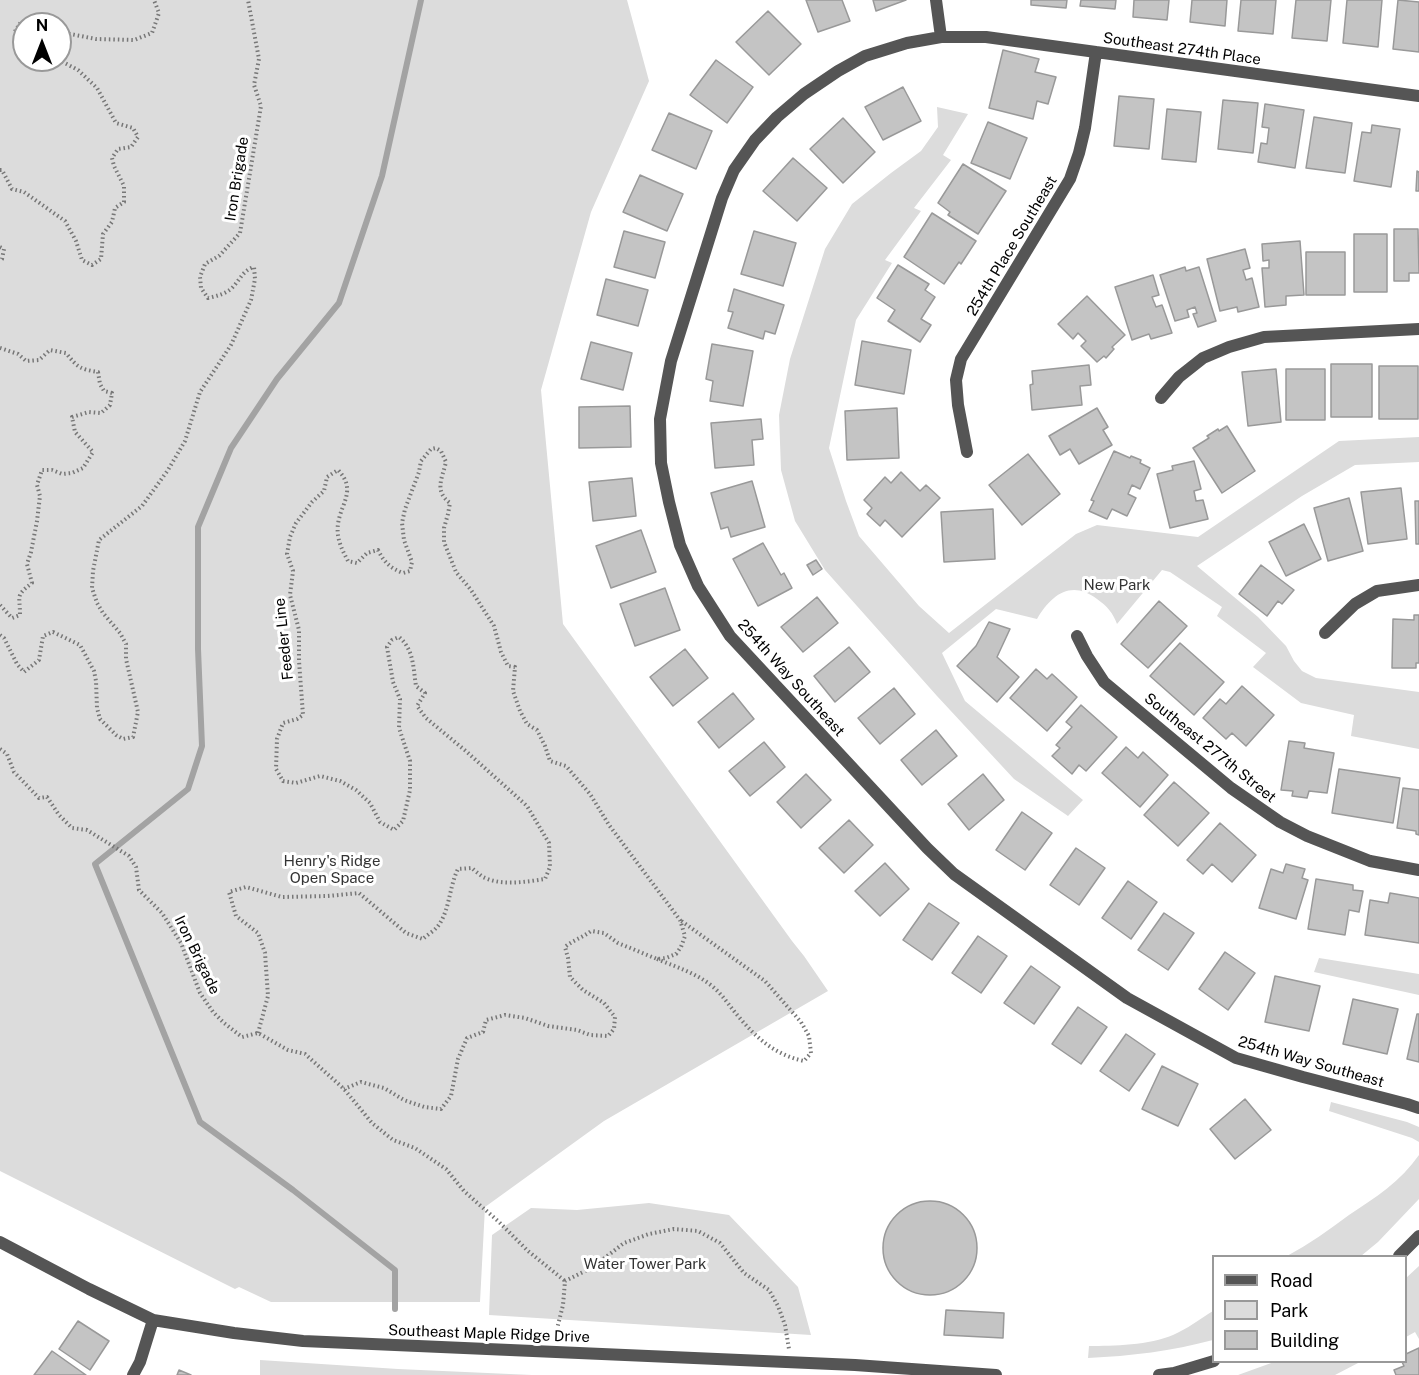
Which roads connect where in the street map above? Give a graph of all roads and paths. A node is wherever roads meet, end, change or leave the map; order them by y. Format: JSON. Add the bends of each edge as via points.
{"nodes":[{"id":1,"x":154,"y":0,"type":"edge"},
{"id":2,"x":248,"y":0,"type":"edge"},
{"id":3,"x":936,"y":0,"type":"edge"},
{"id":4,"x":72,"y":34,"type":"edge"},
{"id":5,"x":941,"y":37,"type":"junction"},
{"id":6,"x":1096,"y":52,"type":"junction"},
{"id":7,"x":72,"y":67,"type":"edge"},
{"id":8,"x":1419,"y":96,"type":"edge"},
{"id":9,"x":0,"y":170,"type":"edge"},
{"id":10,"x":0,"y":247,"type":"edge"},
{"id":11,"x":0,"y":261,"type":"edge"},
{"id":12,"x":1419,"y":329,"type":"edge"},
{"id":13,"x":0,"y":348,"type":"edge"},
{"id":14,"x":1161,"y":398,"type":"dead end"},
{"id":15,"x":967,"y":452,"type":"dead end"},
{"id":16,"x":1419,"y":585,"type":"edge"},
{"id":17,"x":0,"y":605,"type":"edge"},
{"id":18,"x":1325,"y":633,"type":"dead end"},
{"id":19,"x":0,"y":635,"type":"edge"},
{"id":20,"x":1077,"y":636,"type":"dead end"},
{"id":21,"x":0,"y":749,"type":"edge"},
{"id":22,"x":1419,"y":870,"type":"edge"},
{"id":23,"x":680,"y":920,"type":"junction"},
{"id":24,"x":657,"y":959,"type":"junction"},
{"id":25,"x":258,"y":1033,"type":"junction"},
{"id":26,"x":344,"y":1089,"type":"junction"},
{"id":27,"x":1419,"y":1108,"type":"edge"},
{"id":28,"x":1419,"y":1236,"type":"edge"},
{"id":29,"x":0,"y":1242,"type":"edge"},
{"id":30,"x":1401,"y":1255,"type":"edge"},
{"id":31,"x":565,"y":1281,"type":"junction"},
{"id":32,"x":153,"y":1320,"type":"junction"},
{"id":33,"x":558,"y":1352,"type":"junction"},
{"id":34,"x":789,"y":1362,"type":"junction"},
{"id":35,"x":1212,"y":1362,"type":"edge"},
{"id":36,"x":907,"y":1372,"type":"edge"},
{"id":37,"x":134,"y":1375,"type":"edge"},
{"id":38,"x":996,"y":1375,"type":"edge"},
{"id":39,"x":1159,"y":1375,"type":"edge"}],
"edges":[{"from":1,"to":4,"type":"path","via":[[159,13],[153,33],[134,40]]},
{"from":2,"to":19,"type":"path","name":"Iron Brigade","via":[[259,59],[254,84],[261,106],[240,232],[219,256],[205,264],[200,278],[208,298],[232,288],[254,267],[251,300],[231,345],[200,392],[185,441],[142,506],[99,540],[93,571],[92,588],[97,603],[126,644],[138,712],[133,737],[123,739],[100,719],[94,671],[80,645],[53,632],[43,636],[39,660],[24,672]]},
{"from":3,"to":5,"type":"street"},
{"from":5,"to":6,"type":"street","name":"Southeast 274th Place","via":[[986,37]]},
{"from":5,"to":27,"type":"street","name":"254th Way Southeast","via":[[865,56],[838,71],[777,117],[734,170],[672,361],[660,419],[669,502],[680,545],[698,586],[730,636],[954,874],[1127,998],[1236,1058]]},
{"from":6,"to":8,"type":"street","name":"Southeast 274th Place"},
{"from":6,"to":15,"type":"street","name":"254th Place Southeast","via":[[1085,128],[1070,179],[961,359],[956,380]]},
{"from":7,"to":9,"type":"path","via":[[97,88],[116,123],[133,128],[138,137],[131,147],[118,148],[112,158],[124,186],[123,202],[115,208],[112,222],[103,234],[101,260],[92,265],[82,260],[65,221],[24,192],[12,189]]},
{"from":10,"to":11,"type":"path","via":[[4,249]]},
{"from":12,"to":14,"type":"street","via":[[1264,337],[1203,358]]},
{"from":13,"to":17,"type":"path","via":[[26,361],[39,360],[50,350],[66,353],[81,369],[98,372],[104,391],[112,393],[110,405],[101,413],[72,417],[75,432],[93,452],[83,468],[62,474],[42,470],[37,485],[37,521],[27,564],[32,583],[18,597],[20,615],[12,618]]},
{"from":16,"to":18,"type":"street","via":[[1377,591],[1355,604]]},
{"from":20,"to":22,"type":"street","name":"Southeast 277th Street","via":[[1104,682],[1231,788],[1280,822],[1370,861]]},
{"from":21,"to":25,"type":"path","name":"Iron Brigade","via":[[7,754],[14,772],[39,798],[47,797],[72,828],[87,830],[129,856],[136,867],[139,890],[162,913],[181,943],[200,993],[213,1012],[242,1037]]},
{"from":23,"to":24,"type":"path","via":[[685,936],[681,947],[676,954]]},
{"from":23,"to":24,"type":"path","via":[[765,981],[801,1022],[809,1036],[811,1053],[804,1061],[788,1057],[758,1038],[711,985]]},
{"from":23,"to":25,"type":"path","name":"Feeder Line","via":[[590,794],[566,766],[550,761],[537,730],[527,724],[520,711],[513,691],[515,667],[508,666],[494,626],[456,572],[444,542],[450,503],[440,489],[446,462],[441,452],[436,447],[431,449],[421,461],[405,508],[404,540],[412,562],[410,571],[403,573],[384,561],[378,550],[367,553],[357,563],[348,561],[339,544],[337,525],[348,490],[345,477],[338,470],[327,477],[324,491],[296,523],[290,537],[287,554],[293,571],[290,595],[299,630],[303,715],[283,723],[277,739],[276,769],[282,781],[296,783],[320,776],[340,781],[370,803],[380,822],[394,830],[403,821],[410,790],[410,761],[399,728],[400,699],[387,647],[399,637],[412,654],[416,686],[425,693],[417,706],[527,806],[549,843],[550,867],[545,879],[527,882],[504,882],[484,877],[472,868],[458,869],[438,927],[423,939],[406,933],[359,893],[282,897],[246,887],[229,892],[236,916],[258,933],[265,953],[268,996]]},
{"from":24,"to":26,"type":"path","via":[[604,933],[591,931],[573,941],[565,947],[570,977],[615,1017],[614,1029],[608,1036],[590,1035],[505,1015],[486,1020],[483,1032],[467,1038],[458,1059],[451,1096],[441,1109],[424,1107],[361,1082]]},
{"from":25,"to":26,"type":"path","name":"Iron Brigade","via":[[288,1050],[305,1054]]},
{"from":26,"to":31,"type":"path","name":"Iron Brigade","via":[[372,1123],[393,1140],[416,1148],[446,1169],[464,1191]]},
{"from":28,"to":30,"type":"street"},
{"from":29,"to":32,"type":"street","name":"Southeast Maple Ridge Drive"},
{"from":31,"to":33,"type":"path","via":[[557,1329]]},
{"from":31,"to":34,"type":"path","via":[[593,1267],[624,1243],[674,1229],[698,1231],[720,1243],[744,1273],[769,1290],[785,1325]]},
{"from":32,"to":33,"type":"street","name":"Southeast Maple Ridge Drive","via":[[303,1341]]},
{"from":32,"to":37,"type":"street"},
{"from":33,"to":34,"type":"street","name":"Southeast Maple Ridge Drive"},
{"from":34,"to":36,"type":"street","name":"Southeast Maple Ridge Drive"},
{"from":35,"to":39,"type":"street"},
{"from":36,"to":38,"type":"street","name":"Southeast Maple Ridge Drive"}]}
